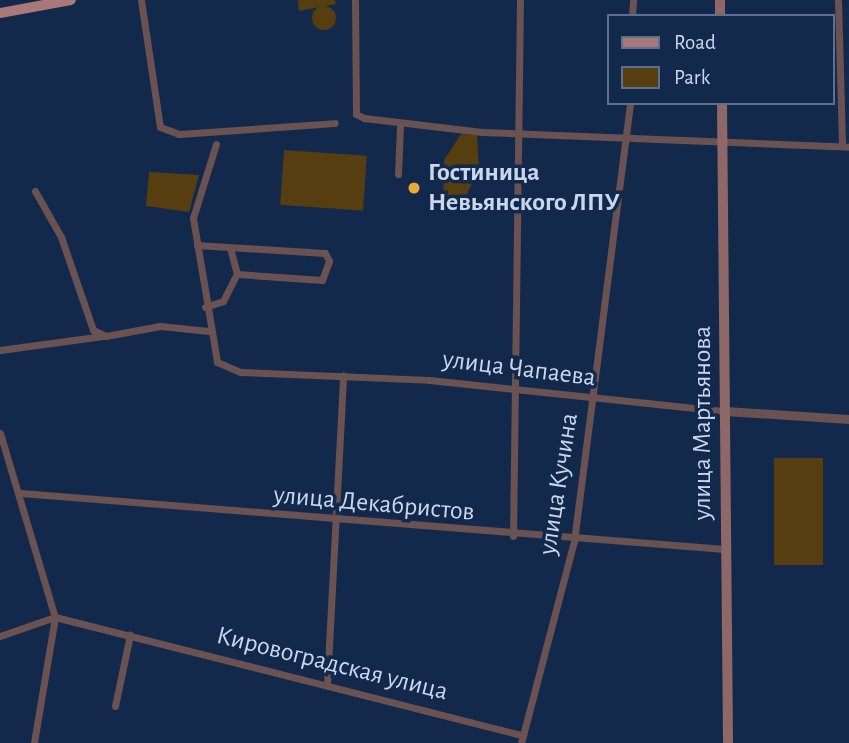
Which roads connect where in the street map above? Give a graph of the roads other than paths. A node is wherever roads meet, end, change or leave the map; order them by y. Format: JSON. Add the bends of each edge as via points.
{"nodes":[{"id":1,"x":71,"y":0,"type":"edge"},
{"id":2,"x":141,"y":0,"type":"edge"},
{"id":3,"x":355,"y":0,"type":"edge"},
{"id":4,"x":520,"y":0,"type":"edge"},
{"id":5,"x":838,"y":0,"type":"edge"},
{"id":6,"x":0,"y":13,"type":"edge"},
{"id":7,"x":630,"y":105,"type":"edge"},
{"id":8,"x":722,"y":105,"type":"edge"},
{"id":9,"x":335,"y":123,"type":"dead end"},
{"id":10,"x":400,"y":126,"type":"junction"},
{"id":11,"x":518,"y":133,"type":"junction"},
{"id":12,"x":629,"y":137,"type":"junction"},
{"id":13,"x":721,"y":142,"type":"junction"},
{"id":14,"x":216,"y":144,"type":"dead end"},
{"id":15,"x":846,"y":146,"type":"edge"},
{"id":16,"x":398,"y":174,"type":"dead end"},
{"id":17,"x":35,"y":191,"type":"dead end"},
{"id":18,"x":197,"y":246,"type":"junction"},
{"id":19,"x":230,"y":247,"type":"junction"},
{"id":20,"x":237,"y":274,"type":"junction"},
{"id":21,"x":205,"y":307,"type":"junction"},
{"id":22,"x":209,"y":331,"type":"junction"},
{"id":23,"x":106,"y":336,"type":"junction"},
{"id":24,"x":0,"y":349,"type":"edge"},
{"id":25,"x":343,"y":375,"type":"junction"},
{"id":26,"x":514,"y":391,"type":"junction"},
{"id":27,"x":594,"y":399,"type":"junction"},
{"id":28,"x":725,"y":411,"type":"junction"},
{"id":29,"x":849,"y":419,"type":"edge"},
{"id":30,"x":0,"y":433,"type":"edge"},
{"id":31,"x":3,"y":451,"type":"edge"},
{"id":32,"x":21,"y":493,"type":"junction"},
{"id":33,"x":336,"y":522,"type":"junction"},
{"id":34,"x":513,"y":536,"type":"junction"},
{"id":35,"x":574,"y":541,"type":"junction"},
{"id":36,"x":725,"y":549,"type":"junction"},
{"id":37,"x":55,"y":617,"type":"junction"},
{"id":38,"x":130,"y":635,"type":"junction"},
{"id":39,"x":0,"y":636,"type":"edge"},
{"id":40,"x":327,"y":684,"type":"junction"},
{"id":41,"x":115,"y":706,"type":"dead end"},
{"id":42,"x":522,"y":739,"type":"edge"},
{"id":43,"x":34,"y":743,"type":"edge"},
{"id":44,"x":728,"y":743,"type":"edge"}],
"edges":[{"from":1,"to":6,"type":"main road"},
{"from":2,"to":9,"type":"street","via":[[160,127],[179,134]]},
{"from":3,"to":10,"type":"street","via":[[356,114]]},
{"from":4,"to":11,"type":"street"},
{"from":5,"to":15,"type":"street"},
{"from":7,"to":12,"type":"street","name":"улица Кучина"},
{"from":8,"to":13,"type":"main road","name":"улица Мартьянова"},
{"from":10,"to":11,"type":"street"},
{"from":10,"to":16,"type":"street"},
{"from":11,"to":12,"type":"street"},
{"from":11,"to":26,"type":"street"},
{"from":12,"to":13,"type":"street"},
{"from":12,"to":27,"type":"street","name":"улица Кучина"},
{"from":13,"to":15,"type":"street"},
{"from":13,"to":28,"type":"main road","name":"улица Мартьянова"},
{"from":14,"to":18,"type":"street","name":"улица Чапаева","via":[[193,218]]},
{"from":17,"to":23,"type":"street","via":[[51,212],[93,330]]},
{"from":18,"to":19,"type":"street"},
{"from":18,"to":21,"type":"street","name":"улица Чапаева"},
{"from":19,"to":20,"type":"street"},
{"from":19,"to":20,"type":"street","via":[[325,253],[329,261],[322,280]]},
{"from":20,"to":21,"type":"street","via":[[223,301]]},
{"from":21,"to":22,"type":"street","name":"улица Чапаева"},
{"from":22,"to":23,"type":"street","via":[[160,326]]},
{"from":22,"to":25,"type":"street","name":"улица Чапаева","via":[[217,362],[241,372]]},
{"from":23,"to":24,"type":"street"},
{"from":25,"to":26,"type":"street","name":"улица Чапаева"},
{"from":25,"to":33,"type":"street"},
{"from":26,"to":27,"type":"street","name":"улица Чапаева"},
{"from":26,"to":34,"type":"street"},
{"from":27,"to":28,"type":"street","name":"улица Чапаева"},
{"from":27,"to":35,"type":"street","name":"улица Кучина"},
{"from":28,"to":29,"type":"street","name":"улица Чапаева"},
{"from":28,"to":36,"type":"main road","name":"улица Мартьянова"},
{"from":30,"to":31,"type":"street"},
{"from":31,"to":32,"type":"street"},
{"from":32,"to":33,"type":"street","name":"улица Декабристов"},
{"from":32,"to":37,"type":"street"},
{"from":33,"to":34,"type":"street","name":"улица Декабристов"},
{"from":33,"to":40,"type":"street"},
{"from":34,"to":35,"type":"street","name":"улица Декабристов"},
{"from":35,"to":36,"type":"street","name":"улица Декабристов"},
{"from":35,"to":42,"type":"street","name":"улица Кучина"},
{"from":36,"to":44,"type":"main road","name":"улица Мартьянова"},
{"from":37,"to":38,"type":"street","name":"Кировоградская улица"},
{"from":37,"to":39,"type":"street"},
{"from":37,"to":43,"type":"street"},
{"from":38,"to":40,"type":"street","name":"Кировоградская улица"},
{"from":38,"to":41,"type":"street"},
{"from":40,"to":42,"type":"street","name":"Кировоградская улица"}]}
